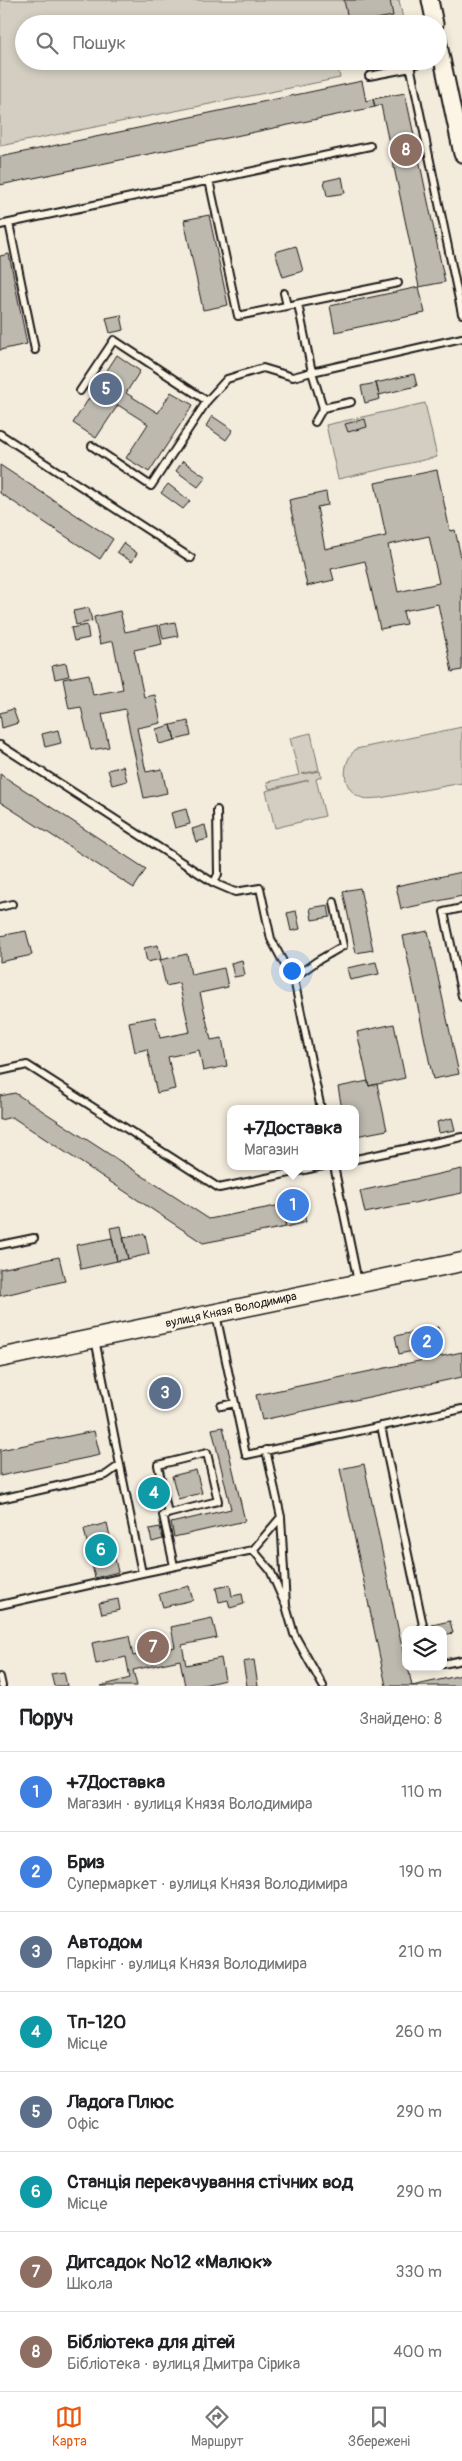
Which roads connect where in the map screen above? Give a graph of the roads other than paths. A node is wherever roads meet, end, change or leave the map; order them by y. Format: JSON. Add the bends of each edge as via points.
{"nodes":[{"id":1,"x":430,"y":0,"type":"edge"},
{"id":2,"x":433,"y":15,"type":"edge"},
{"id":3,"x":400,"y":70,"type":"edge"},
{"id":4,"x":411,"y":70,"type":"edge"},
{"id":5,"x":439,"y":70,"type":"edge"},
{"id":6,"x":369,"y":76,"type":"dead end"},
{"id":7,"x":370,"y":146,"type":"dead end"},
{"id":8,"x":462,"y":154,"type":"edge"},
{"id":9,"x":210,"y":180,"type":"junction"},
{"id":10,"x":9,"y":223,"type":"junction"},
{"id":11,"x":0,"y":224,"type":"edge"},
{"id":12,"x":398,"y":283,"type":"dead end"},
{"id":13,"x":284,"y":293,"type":"dead end"},
{"id":14,"x":298,"y":304,"type":"junction"},
{"id":15,"x":286,"y":306,"type":"junction"},
{"id":16,"x":462,"y":314,"type":"edge"},
{"id":17,"x":462,"y":338,"type":"edge"},
{"id":18,"x":36,"y":350,"type":"dead end"},
{"id":19,"x":312,"y":372,"type":"junction"},
{"id":20,"x":80,"y":391,"type":"dead end"},
{"id":21,"x":207,"y":401,"type":"junction"},
{"id":22,"x":351,"y":402,"type":"dead end"},
{"id":23,"x":324,"y":408,"type":"junction"},
{"id":24,"x":315,"y":422,"type":"dead end"},
{"id":25,"x":0,"y":434,"type":"edge"},
{"id":26,"x":92,"y":446,"type":"dead end"},
{"id":27,"x":191,"y":558,"type":"dead end"},
{"id":28,"x":0,"y":744,"type":"edge"},
{"id":29,"x":217,"y":810,"type":"dead end"},
{"id":30,"x":214,"y":883,"type":"junction"},
{"id":31,"x":334,"y":902,"type":"dead end"},
{"id":32,"x":12,"y":904,"type":"dead end"},
{"id":33,"x":0,"y":907,"type":"edge"},
{"id":34,"x":462,"y":908,"type":"edge"},
{"id":35,"x":292,"y":979,"type":"junction"},
{"id":36,"x":462,"y":996,"type":"edge"},
{"id":37,"x":0,"y":1071,"type":"edge"},
{"id":38,"x":320,"y":1105,"type":"edge"},
{"id":39,"x":462,"y":1137,"type":"edge"},
{"id":40,"x":359,"y":1158,"type":"edge"},
{"id":41,"x":304,"y":1170,"type":"edge"},
{"id":42,"x":335,"y":1170,"type":"edge"},
{"id":43,"x":34,"y":1238,"type":"dead end"},
{"id":44,"x":0,"y":1245,"type":"edge"},
{"id":45,"x":462,"y":1262,"type":"edge"},
{"id":46,"x":358,"y":1284,"type":"junction"},
{"id":47,"x":216,"y":1313,"type":"junction"},
{"id":48,"x":95,"y":1338,"type":"junction"},
{"id":49,"x":0,"y":1358,"type":"edge"},
{"id":50,"x":235,"y":1404,"type":"junction"},
{"id":51,"x":222,"y":1406,"type":"dead end"},
{"id":52,"x":462,"y":1409,"type":"edge"},
{"id":53,"x":381,"y":1426,"type":"junction"},
{"id":54,"x":266,"y":1450,"type":"junction"},
{"id":55,"x":120,"y":1465,"type":"junction"},
{"id":56,"x":0,"y":1498,"type":"edge"},
{"id":57,"x":168,"y":1514,"type":"junction"},
{"id":58,"x":281,"y":1517,"type":"junction"},
{"id":59,"x":253,"y":1550,"type":"junction"},
{"id":60,"x":174,"y":1566,"type":"junction"},
{"id":61,"x":142,"y":1573,"type":"junction"},
{"id":62,"x":0,"y":1605,"type":"edge"},
{"id":63,"x":286,"y":1606,"type":"junction"},
{"id":64,"x":423,"y":1626,"type":"edge"},
{"id":65,"x":462,"y":1660,"type":"edge"},
{"id":66,"x":447,"y":1663,"type":"edge"},
{"id":67,"x":0,"y":1677,"type":"edge"},
{"id":68,"x":2,"y":1686,"type":"edge"},
{"id":69,"x":323,"y":1686,"type":"edge"}],
"edges":[{"from":1,"to":2,"type":"street"},
{"from":3,"to":6,"type":"lane"},
{"from":4,"to":16,"type":"lane"},
{"from":5,"to":8,"type":"street"},
{"from":7,"to":9,"type":"lane"},
{"from":9,"to":10,"type":"lane"},
{"from":9,"to":15,"type":"lane","via":[[238,316]]},
{"from":10,"to":11,"type":"lane"},
{"from":10,"to":18,"type":"lane"},
{"from":12,"to":14,"type":"lane"},
{"from":13,"to":15,"type":"lane"},
{"from":14,"to":15,"type":"lane"},
{"from":14,"to":19,"type":"lane"},
{"from":17,"to":19,"type":"lane"},
{"from":19,"to":21,"type":"lane","via":[[293,377],[264,368],[227,379]]},
{"from":19,"to":23,"type":"lane"},
{"from":20,"to":21,"type":"lane","via":[[114,340]]},
{"from":21,"to":26,"type":"lane","via":[[151,486]]},
{"from":22,"to":23,"type":"lane"},
{"from":23,"to":24,"type":"lane"},
{"from":25,"to":27,"type":"lane"},
{"from":28,"to":30,"type":"lane"},
{"from":29,"to":30,"type":"lane","via":[[218,874]]},
{"from":30,"to":35,"type":"lane","via":[[235,892],[260,888],[271,939]]},
{"from":31,"to":35,"type":"lane","via":[[343,946]]},
{"from":32,"to":33,"type":"lane"},
{"from":34,"to":36,"type":"lane","via":[[444,912]]},
{"from":35,"to":38,"type":"lane"},
{"from":37,"to":41,"type":"lane","via":[[28,1065],[219,1188]]},
{"from":39,"to":40,"type":"lane"},
{"from":42,"to":46,"type":"lane"},
{"from":43,"to":44,"type":"lane"},
{"from":45,"to":46,"type":"main road","name":"вулиця Князя Володимира"},
{"from":46,"to":47,"type":"main road","name":"вулиця Князя Володимира"},
{"from":47,"to":48,"type":"main road","name":"вулиця Князя Володимира"},
{"from":47,"to":50,"type":"lane"},
{"from":48,"to":49,"type":"main road","name":"вулиця Князя Володимира"},
{"from":48,"to":55,"type":"lane"},
{"from":50,"to":51,"type":"lane"},
{"from":50,"to":54,"type":"lane","via":[[246,1455]]},
{"from":52,"to":53,"type":"lane"},
{"from":53,"to":54,"type":"lane"},
{"from":53,"to":64,"type":"lane"},
{"from":54,"to":58,"type":"lane"},
{"from":55,"to":56,"type":"lane","via":[[106,1476]]},
{"from":55,"to":61,"type":"lane"},
{"from":57,"to":57,"type":"lane","via":[[158,1465],[207,1452],[218,1501]]},
{"from":57,"to":60,"type":"lane","via":[[163,1516]]},
{"from":58,"to":59,"type":"lane"},
{"from":58,"to":63,"type":"lane"},
{"from":59,"to":60,"type":"lane"},
{"from":59,"to":63,"type":"lane","via":[[270,1570]]},
{"from":60,"to":61,"type":"lane"},
{"from":61,"to":62,"type":"lane"},
{"from":63,"to":69,"type":"lane","via":[[294,1634]]},
{"from":65,"to":66,"type":"lane"},
{"from":67,"to":68,"type":"lane"}]}
